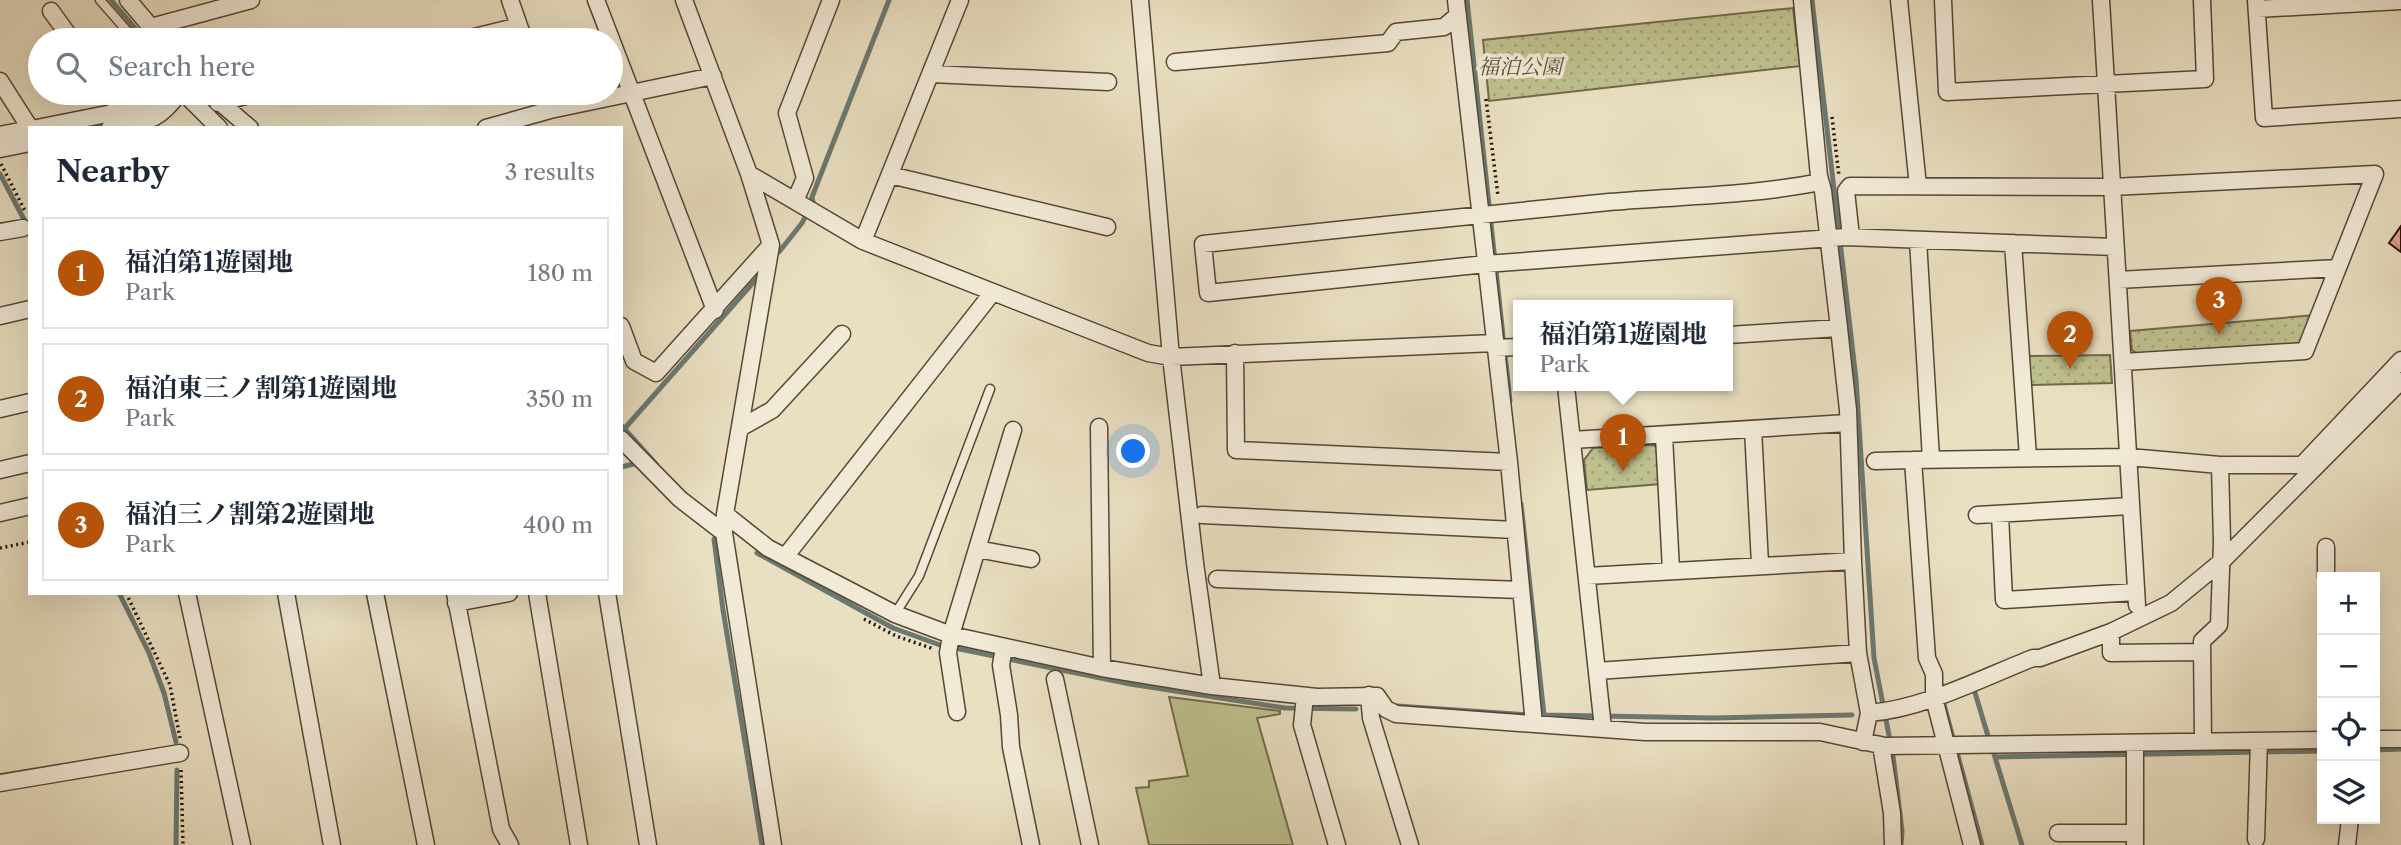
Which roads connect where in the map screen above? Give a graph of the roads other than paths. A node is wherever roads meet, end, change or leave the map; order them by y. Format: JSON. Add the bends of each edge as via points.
{"nodes":[{"id":1,"x":100,"y":0,"type":"edge"},
{"id":2,"x":128,"y":0,"type":"edge"},
{"id":3,"x":251,"y":0,"type":"edge"},
{"id":4,"x":510,"y":0,"type":"edge"},
{"id":5,"x":596,"y":0,"type":"edge"},
{"id":6,"x":684,"y":0,"type":"edge"},
{"id":7,"x":831,"y":0,"type":"edge"},
{"id":8,"x":960,"y":0,"type":"edge"},
{"id":9,"x":1140,"y":0,"type":"edge"},
{"id":10,"x":1802,"y":0,"type":"edge"},
{"id":11,"x":1899,"y":0,"type":"edge"},
{"id":12,"x":1943,"y":0,"type":"edge"},
{"id":13,"x":2101,"y":0,"type":"edge"},
{"id":14,"x":2202,"y":0,"type":"edge"},
{"id":15,"x":2401,"y":1,"type":"edge"},
{"id":16,"x":2256,"y":5,"type":"edge"},
{"id":17,"x":1457,"y":8,"type":"edge"},
{"id":18,"x":51,"y":11,"type":"dead end"},
{"id":19,"x":150,"y":27,"type":"joint"},
{"id":20,"x":63,"y":28,"type":"edge"},
{"id":21,"x":124,"y":28,"type":"edge"},
{"id":22,"x":520,"y":28,"type":"edge"},
{"id":23,"x":607,"y":28,"type":"edge"},
{"id":24,"x":1175,"y":62,"type":"dead end"},
{"id":25,"x":623,"y":72,"type":"edge"},
{"id":26,"x":931,"y":74,"type":"junction"},
{"id":27,"x":713,"y":76,"type":"junction"},
{"id":28,"x":0,"y":81,"type":"edge"},
{"id":29,"x":1108,"y":82,"type":"dead end"},
{"id":30,"x":2105,"y":84,"type":"junction"},
{"id":31,"x":631,"y":93,"type":"junction"},
{"id":32,"x":623,"y":95,"type":"edge"},
{"id":33,"x":118,"y":105,"type":"edge"},
{"id":34,"x":152,"y":105,"type":"edge"},
{"id":35,"x":171,"y":105,"type":"edge"},
{"id":36,"x":195,"y":105,"type":"edge"},
{"id":37,"x":222,"y":105,"type":"edge"},
{"id":38,"x":548,"y":105,"type":"edge"},
{"id":39,"x":574,"y":105,"type":"edge"},
{"id":40,"x":2401,"y":109,"type":"edge"},
{"id":41,"x":550,"y":110,"type":"junction"},
{"id":42,"x":122,"y":111,"type":"junction"},
{"id":43,"x":527,"y":122,"type":"edge"},
{"id":44,"x":140,"y":125,"type":"edge"},
{"id":45,"x":28,"y":126,"type":"edge"},
{"id":46,"x":47,"y":126,"type":"edge"},
{"id":47,"x":217,"y":126,"type":"edge"},
{"id":48,"x":248,"y":126,"type":"edge"},
{"id":49,"x":500,"y":126,"type":"edge"},
{"id":50,"x":28,"y":129,"type":"edge"},
{"id":51,"x":0,"y":135,"type":"edge"},
{"id":52,"x":28,"y":143,"type":"edge"},
{"id":53,"x":0,"y":149,"type":"edge"},
{"id":54,"x":749,"y":174,"type":"junction"},
{"id":55,"x":890,"y":176,"type":"junction"},
{"id":56,"x":1820,"y":182,"type":"junction"},
{"id":57,"x":1917,"y":186,"type":"junction"},
{"id":58,"x":2112,"y":187,"type":"junction"},
{"id":59,"x":804,"y":206,"type":"junction"},
{"id":60,"x":1487,"y":214,"type":"junction"},
{"id":61,"x":25,"y":221,"type":"road end"},
{"id":62,"x":1107,"y":227,"type":"dead end"},
{"id":63,"x":0,"y":232,"type":"edge"},
{"id":64,"x":1840,"y":238,"type":"junction"},
{"id":65,"x":1918,"y":240,"type":"junction"},
{"id":66,"x":863,"y":241,"type":"junction"},
{"id":67,"x":2013,"y":243,"type":"junction"},
{"id":68,"x":771,"y":245,"type":"junction"},
{"id":69,"x":2115,"y":247,"type":"junction"},
{"id":70,"x":1493,"y":264,"type":"junction"},
{"id":71,"x":2338,"y":268,"type":"junction"},
{"id":72,"x":2118,"y":279,"type":"junction"},
{"id":73,"x":993,"y":292,"type":"junction"},
{"id":74,"x":28,"y":309,"type":"edge"},
{"id":75,"x":715,"y":310,"type":"junction"},
{"id":76,"x":0,"y":316,"type":"edge"},
{"id":77,"x":1839,"y":328,"type":"junction"},
{"id":78,"x":623,"y":331,"type":"edge"},
{"id":79,"x":842,"y":334,"type":"dead end"},
{"id":80,"x":1733,"y":335,"type":"edge"},
{"id":81,"x":1503,"y":347,"type":"edge"},
{"id":82,"x":1235,"y":353,"type":"junction"},
{"id":83,"x":1171,"y":356,"type":"junction"},
{"id":84,"x":2401,"y":360,"type":"edge"},
{"id":85,"x":2123,"y":362,"type":"junction"},
{"id":86,"x":2401,"y":381,"type":"edge"},
{"id":87,"x":990,"y":389,"type":"dead end"},
{"id":88,"x":1567,"y":391,"type":"edge"},
{"id":89,"x":28,"y":402,"type":"edge"},
{"id":90,"x":0,"y":409,"type":"edge"},
{"id":91,"x":1847,"y":423,"type":"junction"},
{"id":92,"x":1099,"y":427,"type":"dead end"},
{"id":93,"x":740,"y":428,"type":"junction"},
{"id":94,"x":1753,"y":429,"type":"junction"},
{"id":95,"x":1013,"y":430,"type":"dead end"},
{"id":96,"x":1664,"y":436,"type":"junction"},
{"id":97,"x":1572,"y":440,"type":"junction"},
{"id":98,"x":623,"y":441,"type":"edge"},
{"id":99,"x":2028,"y":457,"type":"junction"},
{"id":100,"x":2129,"y":457,"type":"junction"},
{"id":101,"x":1931,"y":459,"type":"junction"},
{"id":102,"x":1913,"y":460,"type":"junction"},
{"id":103,"x":1509,"y":461,"type":"junction"},
{"id":104,"x":1875,"y":461,"type":"dead end"},
{"id":105,"x":28,"y":463,"type":"edge"},
{"id":106,"x":2220,"y":466,"type":"junction"},
{"id":107,"x":0,"y":470,"type":"edge"},
{"id":108,"x":28,"y":506,"type":"edge"},
{"id":109,"x":2130,"y":506,"type":"junction"},
{"id":110,"x":0,"y":513,"type":"edge"},
{"id":111,"x":725,"y":514,"type":"junction"},
{"id":112,"x":2000,"y":514,"type":"junction"},
{"id":113,"x":1202,"y":515,"type":"dead end"},
{"id":114,"x":1977,"y":515,"type":"dead end"},
{"id":115,"x":1515,"y":530,"type":"junction"},
{"id":116,"x":724,"y":533,"type":"junction"},
{"id":117,"x":2326,"y":547,"type":"dead end"},
{"id":118,"x":977,"y":549,"type":"junction"},
{"id":119,"x":785,"y":557,"type":"junction"},
{"id":120,"x":1031,"y":559,"type":"dead end"},
{"id":121,"x":1853,"y":561,"type":"junction"},
{"id":122,"x":2222,"y":561,"type":"junction"},
{"id":123,"x":1760,"y":564,"type":"junction"},
{"id":124,"x":1671,"y":570,"type":"junction"},
{"id":125,"x":2326,"y":572,"type":"edge"},
{"id":126,"x":1587,"y":576,"type":"junction"},
{"id":127,"x":1217,"y":579,"type":"dead end"},
{"id":128,"x":1521,"y":590,"type":"junction"},
{"id":129,"x":187,"y":595,"type":"edge"},
{"id":130,"x":286,"y":595,"type":"edge"},
{"id":131,"x":375,"y":595,"type":"edge"},
{"id":132,"x":488,"y":595,"type":"edge"},
{"id":133,"x":537,"y":595,"type":"edge"},
{"id":134,"x":607,"y":595,"type":"edge"},
{"id":135,"x":456,"y":598,"type":"edge"},
{"id":136,"x":895,"y":614,"type":"junction"},
{"id":137,"x":2111,"y":632,"type":"junction"},
{"id":138,"x":949,"y":642,"type":"junction"},
{"id":139,"x":2202,"y":652,"type":"junction"},
{"id":140,"x":1858,"y":653,"type":"junction"},
{"id":141,"x":1003,"y":655,"type":"junction"},
{"id":142,"x":1102,"y":668,"type":"junction"},
{"id":143,"x":1597,"y":671,"type":"junction"},
{"id":144,"x":1055,"y":679,"type":"dead end"},
{"id":145,"x":1212,"y":686,"type":"junction"},
{"id":146,"x":1369,"y":695,"type":"junction"},
{"id":147,"x":1937,"y":696,"type":"junction"},
{"id":148,"x":1305,"y":698,"type":"junction"},
{"id":149,"x":957,"y":712,"type":"dead end"},
{"id":150,"x":1879,"y":712,"type":"junction"},
{"id":151,"x":1534,"y":717,"type":"junction"},
{"id":152,"x":1602,"y":721,"type":"junction"},
{"id":153,"x":2380,"y":739,"type":"edge"},
{"id":154,"x":2401,"y":739,"type":"edge"},
{"id":155,"x":2317,"y":741,"type":"edge"},
{"id":156,"x":1863,"y":742,"type":"junction"},
{"id":157,"x":2203,"y":742,"type":"junction"},
{"id":158,"x":1888,"y":746,"type":"junction"},
{"id":159,"x":1946,"y":746,"type":"junction"},
{"id":160,"x":2259,"y":749,"type":"junction"},
{"id":161,"x":2134,"y":750,"type":"junction"},
{"id":162,"x":180,"y":753,"type":"road end"},
{"id":163,"x":0,"y":783,"type":"edge"},
{"id":164,"x":2349,"y":824,"type":"edge"},
{"id":165,"x":2058,"y":833,"type":"dead end"},
{"id":166,"x":2135,"y":839,"type":"edge"},
{"id":167,"x":2256,"y":839,"type":"dead end"},
{"id":168,"x":242,"y":845,"type":"edge"},
{"id":169,"x":332,"y":845,"type":"edge"},
{"id":170,"x":426,"y":845,"type":"edge"},
{"id":171,"x":509,"y":845,"type":"edge"},
{"id":172,"x":579,"y":845,"type":"edge"},
{"id":173,"x":649,"y":845,"type":"edge"},
{"id":174,"x":773,"y":845,"type":"edge"},
{"id":175,"x":1031,"y":845,"type":"edge"},
{"id":176,"x":1090,"y":845,"type":"edge"},
{"id":177,"x":1338,"y":845,"type":"edge"},
{"id":178,"x":1410,"y":845,"type":"edge"},
{"id":179,"x":1893,"y":845,"type":"edge"},
{"id":180,"x":1972,"y":845,"type":"edge"},
{"id":181,"x":2347,"y":845,"type":"edge"}],
"edges":[{"from":1,"to":21,"type":"lane"},
{"from":2,"to":19,"type":"street"},
{"from":3,"to":19,"type":"street"},
{"from":4,"to":22,"type":"street"},
{"from":5,"to":23,"type":"street"},
{"from":6,"to":27,"type":"street"},
{"from":7,"to":59,"type":"street","via":[[787,113],[805,178]]},
{"from":8,"to":26,"type":"street"},
{"from":9,"to":83,"type":"street"},
{"from":10,"to":56,"type":"street"},
{"from":11,"to":57,"type":"street"},
{"from":12,"to":30,"type":"street","via":[[1947,92]]},
{"from":13,"to":30,"type":"street"},
{"from":14,"to":30,"type":"street","via":[[2205,79]]},
{"from":15,"to":16,"type":"street"},
{"from":16,"to":40,"type":"street","via":[[2264,118]]},
{"from":17,"to":24,"type":"street","via":[[1444,27],[1396,32],[1388,43]]},
{"from":17,"to":60,"type":"street"},
{"from":18,"to":20,"type":"street"},
{"from":25,"to":31,"type":"street"},
{"from":26,"to":29,"type":"street"},
{"from":26,"to":55,"type":"street"},
{"from":27,"to":31,"type":"street"},
{"from":27,"to":54,"type":"street"},
{"from":28,"to":45,"type":"street"},
{"from":30,"to":58,"type":"street"},
{"from":31,"to":32,"type":"street"},
{"from":31,"to":75,"type":"street"},
{"from":33,"to":42,"type":"street"},
{"from":34,"to":42,"type":"street"},
{"from":35,"to":44,"type":"street"},
{"from":36,"to":47,"type":"street"},
{"from":37,"to":48,"type":"street"},
{"from":38,"to":41,"type":"street"},
{"from":39,"to":41,"type":"street"},
{"from":41,"to":43,"type":"street"},
{"from":42,"to":46,"type":"street"},
{"from":43,"to":49,"type":"street"},
{"from":50,"to":51,"type":"street"},
{"from":52,"to":53,"type":"street"},
{"from":54,"to":59,"type":"street"},
{"from":54,"to":68,"type":"street"},
{"from":55,"to":62,"type":"street"},
{"from":55,"to":66,"type":"street"},
{"from":56,"to":60,"type":"street","via":[[1784,189]]},
{"from":56,"to":64,"type":"street"},
{"from":57,"to":58,"type":"street"},
{"from":57,"to":64,"type":"street","via":[[1850,186]]},
{"from":58,"to":69,"type":"street"},
{"from":58,"to":71,"type":"street","via":[[2375,174]]},
{"from":59,"to":66,"type":"street"},
{"from":60,"to":70,"type":"street"},
{"from":60,"to":70,"type":"street","via":[[1203,244],[1208,293]]},
{"from":61,"to":63,"type":"street"},
{"from":64,"to":65,"type":"street"},
{"from":64,"to":70,"type":"street"},
{"from":64,"to":77,"type":"street"},
{"from":65,"to":67,"type":"street"},
{"from":65,"to":101,"type":"street"},
{"from":66,"to":73,"type":"street"},
{"from":67,"to":69,"type":"street"},
{"from":67,"to":99,"type":"street"},
{"from":68,"to":75,"type":"street"},
{"from":68,"to":93,"type":"street"},
{"from":69,"to":72,"type":"street"},
{"from":70,"to":81,"type":"street"},
{"from":71,"to":72,"type":"street"},
{"from":71,"to":85,"type":"street","via":[[2305,351]]},
{"from":72,"to":85,"type":"street"},
{"from":73,"to":83,"type":"street","via":[[1148,353]]},
{"from":73,"to":119,"type":"street"},
{"from":74,"to":76,"type":"street"},
{"from":75,"to":78,"type":"street","via":[[656,373],[634,361]]},
{"from":77,"to":80,"type":"street"},
{"from":77,"to":91,"type":"street"},
{"from":79,"to":93,"type":"street","via":[[772,410]]},
{"from":81,"to":82,"type":"street"},
{"from":81,"to":103,"type":"street"},
{"from":82,"to":83,"type":"street"},
{"from":82,"to":103,"type":"street","via":[[1236,450]]},
{"from":83,"to":145,"type":"street"},
{"from":84,"to":106,"type":"street","via":[[2302,466]]},
{"from":85,"to":100,"type":"street"},
{"from":86,"to":122,"type":"street"},
{"from":87,"to":136,"type":"lane","via":[[919,576]]},
{"from":88,"to":97,"type":"street"},
{"from":89,"to":90,"type":"street"},
{"from":91,"to":94,"type":"street"},
{"from":91,"to":121,"type":"street"},
{"from":92,"to":142,"type":"street"},
{"from":93,"to":111,"type":"street"},
{"from":94,"to":96,"type":"street"},
{"from":94,"to":123,"type":"street"},
{"from":95,"to":118,"type":"street"},
{"from":96,"to":97,"type":"street"},
{"from":96,"to":124,"type":"street"},
{"from":97,"to":126,"type":"street"},
{"from":98,"to":116,"type":"street","via":[[680,499]]},
{"from":99,"to":100,"type":"street"},
{"from":99,"to":101,"type":"street"},
{"from":100,"to":106,"type":"street"},
{"from":100,"to":109,"type":"street"},
{"from":101,"to":102,"type":"street"},
{"from":102,"to":104,"type":"street"},
{"from":102,"to":147,"type":"street","via":[[1927,658]]},
{"from":103,"to":115,"type":"street"},
{"from":105,"to":107,"type":"street"},
{"from":106,"to":122,"type":"street"},
{"from":108,"to":110,"type":"street"},
{"from":109,"to":112,"type":"street"},
{"from":109,"to":112,"type":"street","via":[[2137,599],[2004,600]]},
{"from":111,"to":116,"type":"street"},
{"from":111,"to":119,"type":"street"},
{"from":112,"to":114,"type":"street"},
{"from":113,"to":115,"type":"street"},
{"from":115,"to":128,"type":"street"},
{"from":116,"to":174,"type":"street"},
{"from":117,"to":125,"type":"street"},
{"from":118,"to":120,"type":"street"},
{"from":118,"to":138,"type":"street"},
{"from":119,"to":136,"type":"street"},
{"from":121,"to":123,"type":"street"},
{"from":121,"to":140,"type":"street"},
{"from":122,"to":137,"type":"street","via":[[2171,603]]},
{"from":122,"to":139,"type":"street","via":[[2219,625],[2202,641]]},
{"from":123,"to":124,"type":"street"},
{"from":124,"to":126,"type":"street"},
{"from":126,"to":143,"type":"street"},
{"from":127,"to":128,"type":"street"},
{"from":128,"to":151,"type":"street"},
{"from":129,"to":168,"type":"street"},
{"from":130,"to":169,"type":"street"},
{"from":131,"to":170,"type":"street"},
{"from":132,"to":135,"type":"street"},
{"from":133,"to":172,"type":"street"},
{"from":134,"to":173,"type":"street"},
{"from":135,"to":171,"type":"street","via":[[501,829]]},
{"from":136,"to":138,"type":"street"},
{"from":137,"to":139,"type":"street","via":[[2111,653]]},
{"from":137,"to":147,"type":"street"},
{"from":138,"to":141,"type":"street"},
{"from":138,"to":149,"type":"street"},
{"from":139,"to":157,"type":"street"},
{"from":140,"to":143,"type":"street"},
{"from":140,"to":150,"type":"street"},
{"from":141,"to":142,"type":"street"},
{"from":141,"to":175,"type":"street","via":[[1011,747]]},
{"from":142,"to":145,"type":"street"},
{"from":143,"to":152,"type":"street"},
{"from":144,"to":176,"type":"street"},
{"from":145,"to":148,"type":"street"},
{"from":146,"to":148,"type":"street"},
{"from":146,"to":151,"type":"street","via":[[1377,696],[1396,714]]},
{"from":146,"to":178,"type":"street","via":[[1371,718]]},
{"from":147,"to":150,"type":"street"},
{"from":147,"to":159,"type":"street"},
{"from":148,"to":177,"type":"street","via":[[1303,720]]},
{"from":150,"to":156,"type":"street"},
{"from":151,"to":152,"type":"street"},
{"from":152,"to":156,"type":"street","via":[[1645,732],[1820,732]]},
{"from":153,"to":154,"type":"street"},
{"from":155,"to":160,"type":"street"},
{"from":156,"to":158,"type":"street"},
{"from":157,"to":160,"type":"street"},
{"from":157,"to":161,"type":"street"},
{"from":158,"to":159,"type":"street"},
{"from":158,"to":179,"type":"street"},
{"from":159,"to":161,"type":"street"},
{"from":159,"to":180,"type":"street"},
{"from":160,"to":167,"type":"street"},
{"from":161,"to":166,"type":"street"},
{"from":162,"to":163,"type":"street"},
{"from":164,"to":181,"type":"street"},
{"from":165,"to":166,"type":"street"}]}
